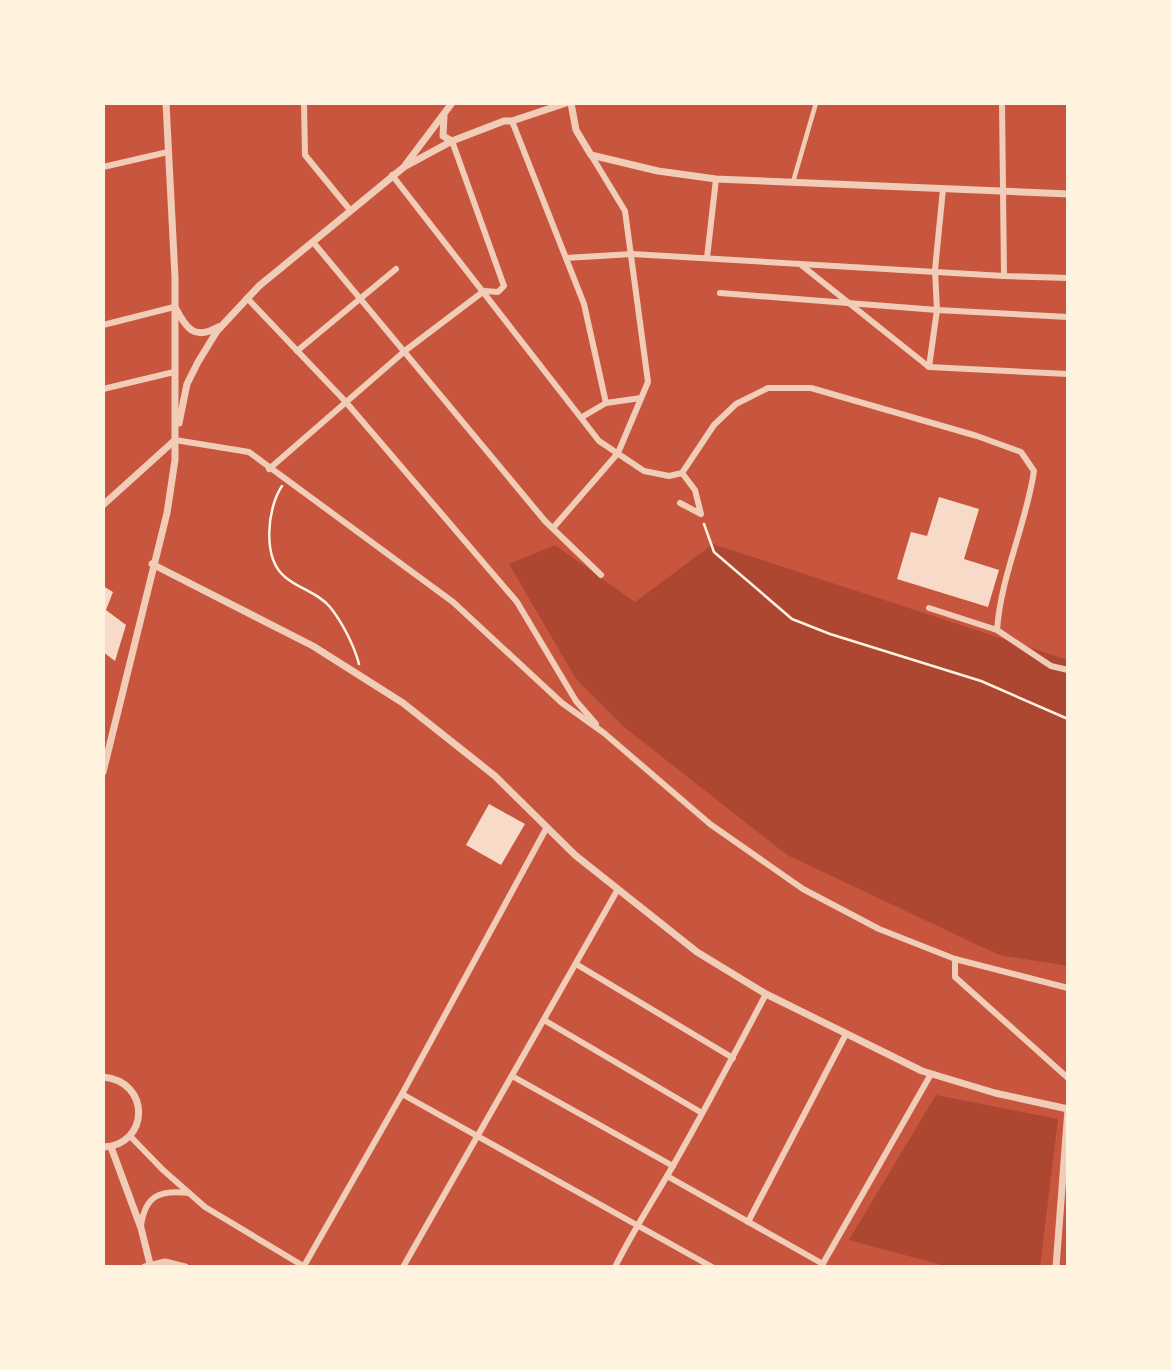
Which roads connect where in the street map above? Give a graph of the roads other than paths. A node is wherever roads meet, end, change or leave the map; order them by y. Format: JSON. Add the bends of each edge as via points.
{"nodes":[{"id":1,"x":166,"y":103,"type":"edge"},
{"id":2,"x":304,"y":103,"type":"edge"},
{"id":3,"x":452,"y":103,"type":"edge"},
{"id":4,"x":569,"y":103,"type":"edge"},
{"id":5,"x":816,"y":103,"type":"edge"},
{"id":6,"x":1002,"y":103,"type":"edge"},
{"id":7,"x":444,"y":114,"type":"junction"},
{"id":8,"x":512,"y":121,"type":"junction"},
{"id":9,"x":452,"y":141,"type":"junction"},
{"id":10,"x":168,"y":152,"type":"junction"},
{"id":11,"x":591,"y":155,"type":"junction"},
{"id":12,"x":103,"y":167,"type":"edge"},
{"id":13,"x":404,"y":167,"type":"junction"},
{"id":14,"x":392,"y":176,"type":"junction"},
{"id":15,"x":716,"y":179,"type":"junction"},
{"id":16,"x":793,"y":183,"type":"junction"},
{"id":17,"x":943,"y":189,"type":"junction"},
{"id":18,"x":1002,"y":193,"type":"junction"},
{"id":19,"x":1068,"y":194,"type":"edge"},
{"id":20,"x":351,"y":210,"type":"junction"},
{"id":21,"x":313,"y":242,"type":"junction"},
{"id":22,"x":632,"y":254,"type":"junction"},
{"id":23,"x":566,"y":258,"type":"junction"},
{"id":24,"x":707,"y":258,"type":"junction"},
{"id":25,"x":799,"y":263,"type":"junction"},
{"id":26,"x":396,"y":269,"type":"dead end"},
{"id":27,"x":935,"y":270,"type":"junction"},
{"id":28,"x":1004,"y":276,"type":"junction"},
{"id":29,"x":1068,"y":278,"type":"edge"},
{"id":30,"x":484,"y":291,"type":"junction"},
{"id":31,"x":720,"y":293,"type":"dead end"},
{"id":32,"x":247,"y":298,"type":"junction"},
{"id":33,"x":359,"y":300,"type":"junction"},
{"id":34,"x":847,"y":301,"type":"junction"},
{"id":35,"x":174,"y":307,"type":"junction"},
{"id":36,"x":937,"y":310,"type":"junction"},
{"id":37,"x":1068,"y":317,"type":"edge"},
{"id":38,"x":225,"y":323,"type":"junction"},
{"id":39,"x":103,"y":325,"type":"edge"},
{"id":40,"x":297,"y":351,"type":"junction"},
{"id":41,"x":405,"y":351,"type":"junction"},
{"id":42,"x":929,"y":367,"type":"junction"},
{"id":43,"x":174,"y":372,"type":"junction"},
{"id":44,"x":1068,"y":374,"type":"edge"},
{"id":45,"x":103,"y":389,"type":"edge"},
{"id":46,"x":641,"y":398,"type":"junction"},
{"id":47,"x":345,"y":401,"type":"junction"},
{"id":48,"x":606,"y":403,"type":"junction"},
{"id":49,"x":582,"y":417,"type":"junction"},
{"id":50,"x":175,"y":440,"type":"junction"},
{"id":51,"x":618,"y":453,"type":"junction"},
{"id":52,"x":269,"y":469,"type":"junction"},
{"id":53,"x":682,"y":473,"type":"junction"},
{"id":54,"x":680,"y":503,"type":"dead end"},
{"id":55,"x":103,"y":505,"type":"edge"},
{"id":56,"x":553,"y":528,"type":"junction"},
{"id":57,"x":152,"y":564,"type":"junction"},
{"id":58,"x":601,"y":575,"type":"dead end"},
{"id":59,"x":929,"y":608,"type":"dead end"},
{"id":60,"x":998,"y":630,"type":"junction"},
{"id":61,"x":1068,"y":670,"type":"edge"},
{"id":62,"x":604,"y":733,"type":"junction"},
{"id":63,"x":103,"y":772,"type":"edge"},
{"id":64,"x":547,"y":827,"type":"junction"},
{"id":65,"x":618,"y":889,"type":"junction"},
{"id":66,"x":955,"y":959,"type":"junction"},
{"id":67,"x":576,"y":964,"type":"junction"},
{"id":68,"x":1068,"y":988,"type":"edge"},
{"id":69,"x":766,"y":994,"type":"junction"},
{"id":70,"x":544,"y":1020,"type":"junction"},
{"id":71,"x":846,"y":1034,"type":"junction"},
{"id":72,"x":733,"y":1058,"type":"junction"},
{"id":73,"x":931,"y":1074,"type":"junction"},
{"id":74,"x":512,"y":1076,"type":"junction"},
{"id":75,"x":103,"y":1077,"type":"edge"},
{"id":76,"x":1068,"y":1078,"type":"edge"},
{"id":77,"x":402,"y":1094,"type":"junction"},
{"id":78,"x":1068,"y":1108,"type":"edge"},
{"id":79,"x":702,"y":1113,"type":"junction"},
{"id":80,"x":130,"y":1136,"type":"junction"},
{"id":81,"x":478,"y":1136,"type":"junction"},
{"id":82,"x":107,"y":1147,"type":"edge"},
{"id":83,"x":673,"y":1166,"type":"junction"},
{"id":84,"x":667,"y":1176,"type":"junction"},
{"id":85,"x":189,"y":1193,"type":"junction"},
{"id":86,"x":748,"y":1222,"type":"junction"},
{"id":87,"x":636,"y":1225,"type":"junction"},
{"id":88,"x":141,"y":1228,"type":"junction"},
{"id":89,"x":822,"y":1265,"type":"edge"},
{"id":90,"x":148,"y":1266,"type":"edge"},
{"id":91,"x":185,"y":1267,"type":"edge"},
{"id":92,"x":305,"y":1267,"type":"edge"},
{"id":93,"x":403,"y":1267,"type":"edge"},
{"id":94,"x":615,"y":1267,"type":"edge"},
{"id":95,"x":712,"y":1267,"type":"edge"},
{"id":96,"x":1056,"y":1267,"type":"edge"}],
"edges":[{"from":1,"to":10,"type":"street"},
{"from":2,"to":20,"type":"street","via":[[305,155]]},
{"from":3,"to":7,"type":"street"},
{"from":4,"to":8,"type":"street"},
{"from":4,"to":11,"type":"street","via":[[576,130]]},
{"from":5,"to":16,"type":"street"},
{"from":6,"to":18,"type":"street"},
{"from":7,"to":9,"type":"street","via":[[443,136]]},
{"from":7,"to":13,"type":"street"},
{"from":8,"to":9,"type":"street"},
{"from":8,"to":23,"type":"street"},
{"from":9,"to":13,"type":"street"},
{"from":9,"to":30,"type":"street","via":[[504,286],[498,292]]},
{"from":10,"to":12,"type":"street"},
{"from":10,"to":35,"type":"street"},
{"from":11,"to":15,"type":"street"},
{"from":11,"to":22,"type":"street","via":[[625,211]]},
{"from":13,"to":14,"type":"street"},
{"from":14,"to":20,"type":"street"},
{"from":14,"to":30,"type":"street"},
{"from":15,"to":16,"type":"street"},
{"from":15,"to":24,"type":"street"},
{"from":16,"to":17,"type":"street"},
{"from":17,"to":18,"type":"street"},
{"from":17,"to":27,"type":"street"},
{"from":18,"to":19,"type":"street"},
{"from":18,"to":28,"type":"street"},
{"from":20,"to":21,"type":"street"},
{"from":21,"to":32,"type":"street"},
{"from":21,"to":33,"type":"street"},
{"from":22,"to":23,"type":"street"},
{"from":22,"to":24,"type":"street"},
{"from":22,"to":46,"type":"street","via":[[648,382]]},
{"from":23,"to":48,"type":"street","via":[[584,304]]},
{"from":24,"to":25,"type":"street"},
{"from":25,"to":27,"type":"street"},
{"from":25,"to":34,"type":"street"},
{"from":26,"to":33,"type":"street"},
{"from":27,"to":28,"type":"street"},
{"from":27,"to":36,"type":"street"},
{"from":28,"to":29,"type":"street"},
{"from":30,"to":41,"type":"street"},
{"from":30,"to":49,"type":"street"},
{"from":31,"to":34,"type":"street"},
{"from":32,"to":38,"type":"street"},
{"from":32,"to":40,"type":"street"},
{"from":33,"to":40,"type":"street"},
{"from":33,"to":41,"type":"street"},
{"from":34,"to":36,"type":"street"},
{"from":34,"to":42,"type":"street"},
{"from":35,"to":38,"type":"street","via":[[194,333]]},
{"from":35,"to":39,"type":"street"},
{"from":35,"to":43,"type":"street"},
{"from":36,"to":37,"type":"street"},
{"from":36,"to":42,"type":"street"},
{"from":38,"to":50,"type":"street","via":[[187,384]]},
{"from":40,"to":47,"type":"street"},
{"from":41,"to":47,"type":"street"},
{"from":41,"to":56,"type":"street"},
{"from":42,"to":44,"type":"street"},
{"from":43,"to":45,"type":"street"},
{"from":43,"to":50,"type":"street"},
{"from":46,"to":48,"type":"street"},
{"from":46,"to":51,"type":"street"},
{"from":47,"to":52,"type":"street"},
{"from":47,"to":62,"type":"street","via":[[517,602],[576,701]]},
{"from":48,"to":49,"type":"street"},
{"from":49,"to":51,"type":"street","via":[[599,441]]},
{"from":50,"to":52,"type":"street","via":[[249,452]]},
{"from":50,"to":55,"type":"street"},
{"from":50,"to":57,"type":"street","via":[[172,486]]},
{"from":51,"to":53,"type":"street","via":[[644,471],[669,477]]},
{"from":51,"to":56,"type":"street"},
{"from":52,"to":62,"type":"street","via":[[453,602],[562,703]]},
{"from":53,"to":54,"type":"street","via":[[695,490],[701,514]]},
{"from":53,"to":60,"type":"street","via":[[715,425],[736,404],[768,388],[811,388],[1021,452],[1034,471]]},
{"from":56,"to":58,"type":"street"},
{"from":57,"to":63,"type":"street"},
{"from":57,"to":64,"type":"street","via":[[313,646],[403,703],[495,776]]},
{"from":59,"to":60,"type":"street"},
{"from":60,"to":61,"type":"street","via":[[1051,666]]},
{"from":62,"to":66,"type":"street","via":[[710,824],[803,890],[879,929]]},
{"from":64,"to":65,"type":"street"},
{"from":64,"to":77,"type":"street"},
{"from":65,"to":67,"type":"street"},
{"from":65,"to":69,"type":"street","via":[[697,952]]},
{"from":66,"to":68,"type":"street"},
{"from":66,"to":76,"type":"street","via":[[956,977]]},
{"from":67,"to":70,"type":"street"},
{"from":67,"to":72,"type":"street"},
{"from":69,"to":71,"type":"street"},
{"from":69,"to":72,"type":"street"},
{"from":70,"to":74,"type":"street"},
{"from":70,"to":79,"type":"street"},
{"from":71,"to":73,"type":"street"},
{"from":71,"to":86,"type":"street"},
{"from":72,"to":79,"type":"street"},
{"from":73,"to":78,"type":"street"},
{"from":73,"to":89,"type":"street"},
{"from":74,"to":81,"type":"street"},
{"from":74,"to":83,"type":"street"},
{"from":75,"to":80,"type":"street","via":[[116,1079],[134,1093],[139,1115]]},
{"from":77,"to":81,"type":"street"},
{"from":77,"to":92,"type":"street"},
{"from":78,"to":96,"type":"street"},
{"from":79,"to":83,"type":"street"},
{"from":80,"to":82,"type":"street"},
{"from":80,"to":85,"type":"street"},
{"from":81,"to":87,"type":"street"},
{"from":81,"to":93,"type":"street"},
{"from":82,"to":88,"type":"street"},
{"from":83,"to":84,"type":"street"},
{"from":84,"to":86,"type":"street"},
{"from":84,"to":87,"type":"street"},
{"from":85,"to":88,"type":"street","via":[[166,1192],[148,1202]]},
{"from":85,"to":92,"type":"street"},
{"from":86,"to":89,"type":"street"},
{"from":87,"to":94,"type":"street"},
{"from":87,"to":95,"type":"street"},
{"from":88,"to":90,"type":"street"},
{"from":90,"to":91,"type":"street","via":[[165,1262]]}]}
